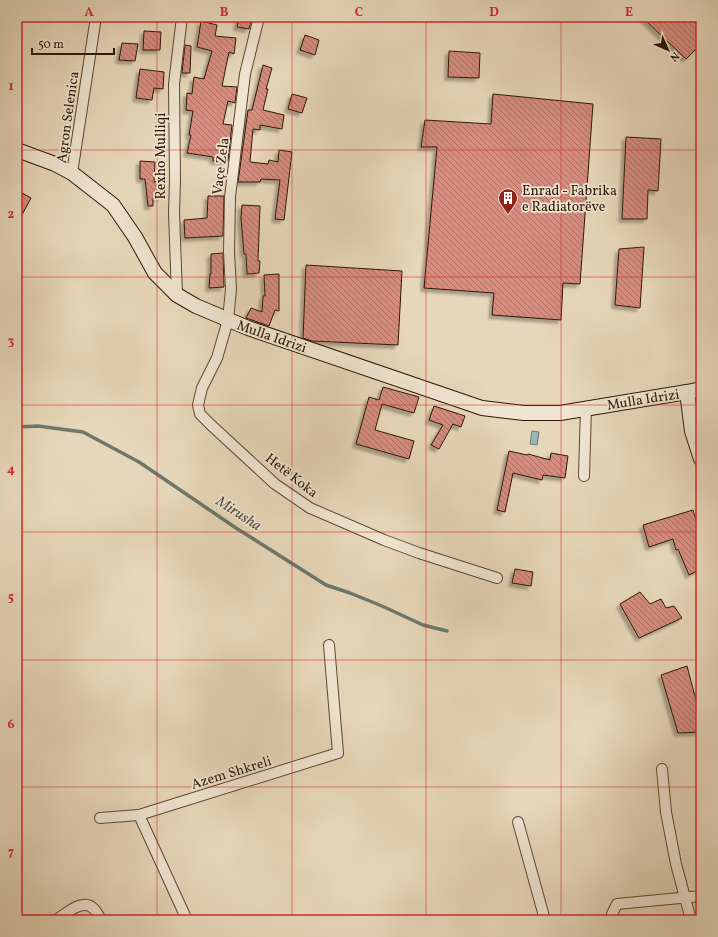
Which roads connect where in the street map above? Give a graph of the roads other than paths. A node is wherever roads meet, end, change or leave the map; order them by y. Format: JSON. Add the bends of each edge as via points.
{"nodes":[{"id":1,"x":96,"y":17,"type":"edge"},
{"id":2,"x":182,"y":17,"type":"edge"},
{"id":3,"x":259,"y":17,"type":"edge"},
{"id":4,"x":17,"y":150,"type":"edge"},
{"id":5,"x":72,"y":173,"type":"junction"},
{"id":6,"x":177,"y":295,"type":"junction"},
{"id":7,"x":228,"y":320,"type":"junction"},
{"id":8,"x":701,"y":389,"type":"edge"},
{"id":9,"x":687,"y":392,"type":"junction"},
{"id":10,"x":586,"y":408,"type":"junction"},
{"id":11,"x":701,"y":459,"type":"edge"},
{"id":12,"x":584,"y":476,"type":"dead end"},
{"id":13,"x":497,"y":578,"type":"dead end"},
{"id":14,"x":329,"y":646,"type":"dead end"},
{"id":15,"x":662,"y":769,"type":"dead end"},
{"id":16,"x":139,"y":816,"type":"junction"},
{"id":17,"x":100,"y":818,"type":"dead end"},
{"id":18,"x":518,"y":822,"type":"dead end"},
{"id":19,"x":701,"y":896,"type":"edge"},
{"id":20,"x":684,"y":897,"type":"junction"},
{"id":21,"x":56,"y":920,"type":"edge"},
{"id":22,"x":101,"y":920,"type":"edge"},
{"id":23,"x":187,"y":920,"type":"edge"},
{"id":24,"x":545,"y":920,"type":"edge"},
{"id":25,"x":614,"y":920,"type":"edge"},
{"id":26,"x":691,"y":920,"type":"edge"}],
"edges":[{"from":1,"to":5,"type":"street","name":"Agron Selenica"},
{"from":2,"to":6,"type":"street","name":"Rexho Mulliqi","via":[[174,84]]},
{"from":3,"to":7,"type":"street","name":"Vaçe Zela","via":[[245,74],[230,197],[231,289]]},
{"from":4,"to":5,"type":"street","name":"Mulla Idrizi"},
{"from":5,"to":6,"type":"street","name":"Mulla Idrizi","via":[[114,205],[155,274]]},
{"from":6,"to":7,"type":"street","name":"Mulla Idrizi"},
{"from":7,"to":10,"type":"street","name":"Mulla Idrizi","via":[[482,408],[524,413],[560,413]]},
{"from":7,"to":13,"type":"street","name":"Hetë Koka","via":[[217,358],[202,388],[198,405],[200,414],[211,425],[275,484],[310,508],[384,540]]},
{"from":8,"to":9,"type":"street","name":"Mulla Idrizi"},
{"from":9,"to":10,"type":"street","name":"Mulla Idrizi"},
{"from":9,"to":11,"type":"street","via":[[692,431]]},
{"from":10,"to":12,"type":"street"},
{"from":14,"to":16,"type":"street","name":"Azem Shkreli","via":[[338,753]]},
{"from":15,"to":20,"type":"street","via":[[666,812]]},
{"from":16,"to":17,"type":"street"},
{"from":16,"to":23,"type":"street"},
{"from":18,"to":24,"type":"street"},
{"from":19,"to":20,"type":"street"},
{"from":20,"to":25,"type":"street","via":[[617,904],[612,914]]},
{"from":20,"to":26,"type":"street"},
{"from":21,"to":22,"type":"street","via":[[84,904],[92,907]]}]}
